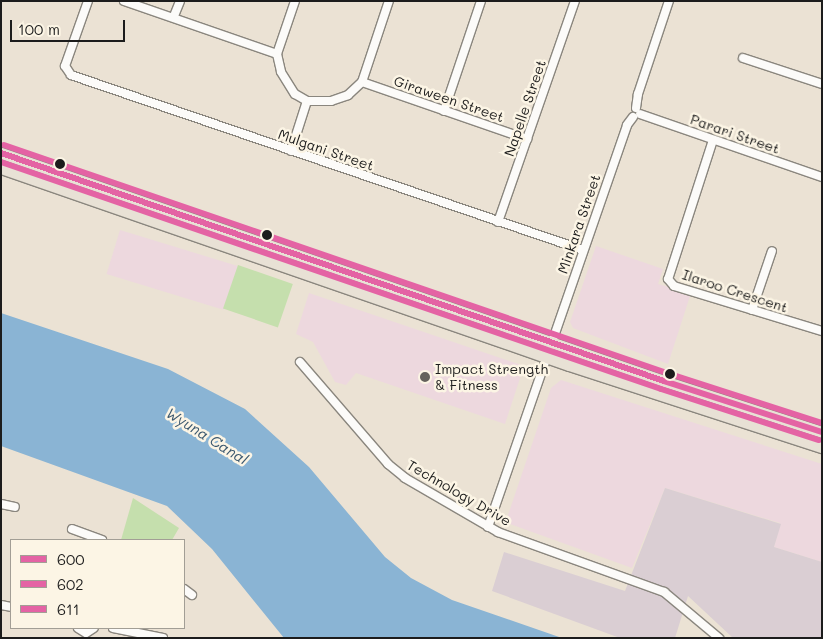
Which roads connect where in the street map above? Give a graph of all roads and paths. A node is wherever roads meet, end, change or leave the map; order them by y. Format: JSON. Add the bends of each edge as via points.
{"nodes":[{"id":1,"x":88,"y":1,"type":"edge"},
{"id":2,"x":124,"y":1,"type":"edge"},
{"id":3,"x":180,"y":1,"type":"edge"},
{"id":4,"x":295,"y":1,"type":"edge"},
{"id":5,"x":389,"y":1,"type":"edge"},
{"id":6,"x":481,"y":1,"type":"edge"},
{"id":7,"x":575,"y":1,"type":"edge"},
{"id":8,"x":669,"y":1,"type":"edge"},
{"id":9,"x":174,"y":16,"type":"junction"},
{"id":10,"x":277,"y":54,"type":"junction"},
{"id":11,"x":743,"y":58,"type":"dead end"},
{"id":12,"x":362,"y":82,"type":"junction"},
{"id":13,"x":822,"y":84,"type":"edge"},
{"id":14,"x":307,"y":101,"type":"junction"},
{"id":15,"x":444,"y":111,"type":"junction"},
{"id":16,"x":637,"y":113,"type":"junction"},
{"id":17,"x":527,"y":139,"type":"junction"},
{"id":18,"x":713,"y":140,"type":"junction"},
{"id":19,"x":291,"y":151,"type":"junction"},
{"id":20,"x":1,"y":153,"type":"edge"},
{"id":21,"x":1,"y":168,"type":"edge"},
{"id":22,"x":822,"y":177,"type":"edge"},
{"id":23,"x":498,"y":222,"type":"junction"},
{"id":24,"x":583,"y":250,"type":"junction"},
{"id":25,"x":772,"y":251,"type":"dead end"},
{"id":26,"x":752,"y":310,"type":"junction"},
{"id":27,"x":822,"y":331,"type":"edge"},
{"id":28,"x":552,"y":341,"type":"junction"},
{"id":29,"x":546,"y":357,"type":"junction"},
{"id":30,"x":300,"y":362,"type":"dead end"},
{"id":31,"x":822,"y":432,"type":"edge"},
{"id":32,"x":822,"y":447,"type":"edge"},
{"id":33,"x":1,"y":504,"type":"edge"},
{"id":34,"x":15,"y":507,"type":"dead end"},
{"id":35,"x":488,"y":527,"type":"junction"},
{"id":36,"x":72,"y":529,"type":"dead end"},
{"id":37,"x":95,"y":539,"type":"edge"},
{"id":38,"x":185,"y":590,"type":"edge"},
{"id":39,"x":192,"y":595,"type":"dead end"},
{"id":40,"x":124,"y":629,"type":"edge"},
{"id":41,"x":146,"y":631,"type":"edge"},
{"id":42,"x":162,"y":638,"type":"edge"},
{"id":43,"x":719,"y":638,"type":"edge"}],
"edges":[{"from":1,"to":19,"type":"street","name":"Mulgani Street","via":[[64,66],[71,75]]},
{"from":2,"to":9,"type":"street"},
{"from":3,"to":9,"type":"street"},
{"from":4,"to":10,"type":"street"},
{"from":5,"to":12,"type":"street"},
{"from":6,"to":15,"type":"street"},
{"from":7,"to":17,"type":"street","name":"Napelle Street"},
{"from":8,"to":16,"type":"street","name":"Minkara Street","via":[[638,94]]},
{"from":9,"to":10,"type":"street"},
{"from":10,"to":14,"type":"street","via":[[281,72],[295,94]]},
{"from":11,"to":13,"type":"street"},
{"from":12,"to":14,"type":"street","via":[[348,95],[332,101]]},
{"from":12,"to":15,"type":"street","name":"Giraween Street"},
{"from":14,"to":19,"type":"street"},
{"from":15,"to":17,"type":"street","name":"Giraween Street"},
{"from":16,"to":18,"type":"street","name":"Parari Street"},
{"from":16,"to":24,"type":"street","name":"Minkara Street","via":[[627,125]]},
{"from":17,"to":23,"type":"street","name":"Napelle Street"},
{"from":18,"to":22,"type":"street","name":"Parari Street"},
{"from":18,"to":26,"type":"street","name":"Ilaroo Crescent","via":[[668,278],[674,286]]},
{"from":19,"to":23,"type":"street","name":"Mulgani Street"},
{"from":20,"to":28,"type":"highway"},
{"from":21,"to":29,"type":"highway"},
{"from":23,"to":24,"type":"street","name":"Mulgani Street"},
{"from":24,"to":28,"type":"street","name":"Minkara Street"},
{"from":25,"to":26,"type":"street"},
{"from":26,"to":27,"type":"street","name":"Ilaroo Crescent"},
{"from":28,"to":29,"type":"street","name":"Minkara Street"},
{"from":28,"to":31,"type":"highway"},
{"from":29,"to":32,"type":"highway"},
{"from":29,"to":35,"type":"street","name":"Minkara Street"},
{"from":30,"to":35,"type":"street","name":"Technology Drive","via":[[388,464],[405,478]]},
{"from":33,"to":34,"type":"street"},
{"from":35,"to":43,"type":"street","name":"Technology Drive","via":[[664,592]]},
{"from":36,"to":37,"type":"street"},
{"from":38,"to":39,"type":"street"},
{"from":40,"to":41,"type":"street"},
{"from":41,"to":42,"type":"street"}]}
